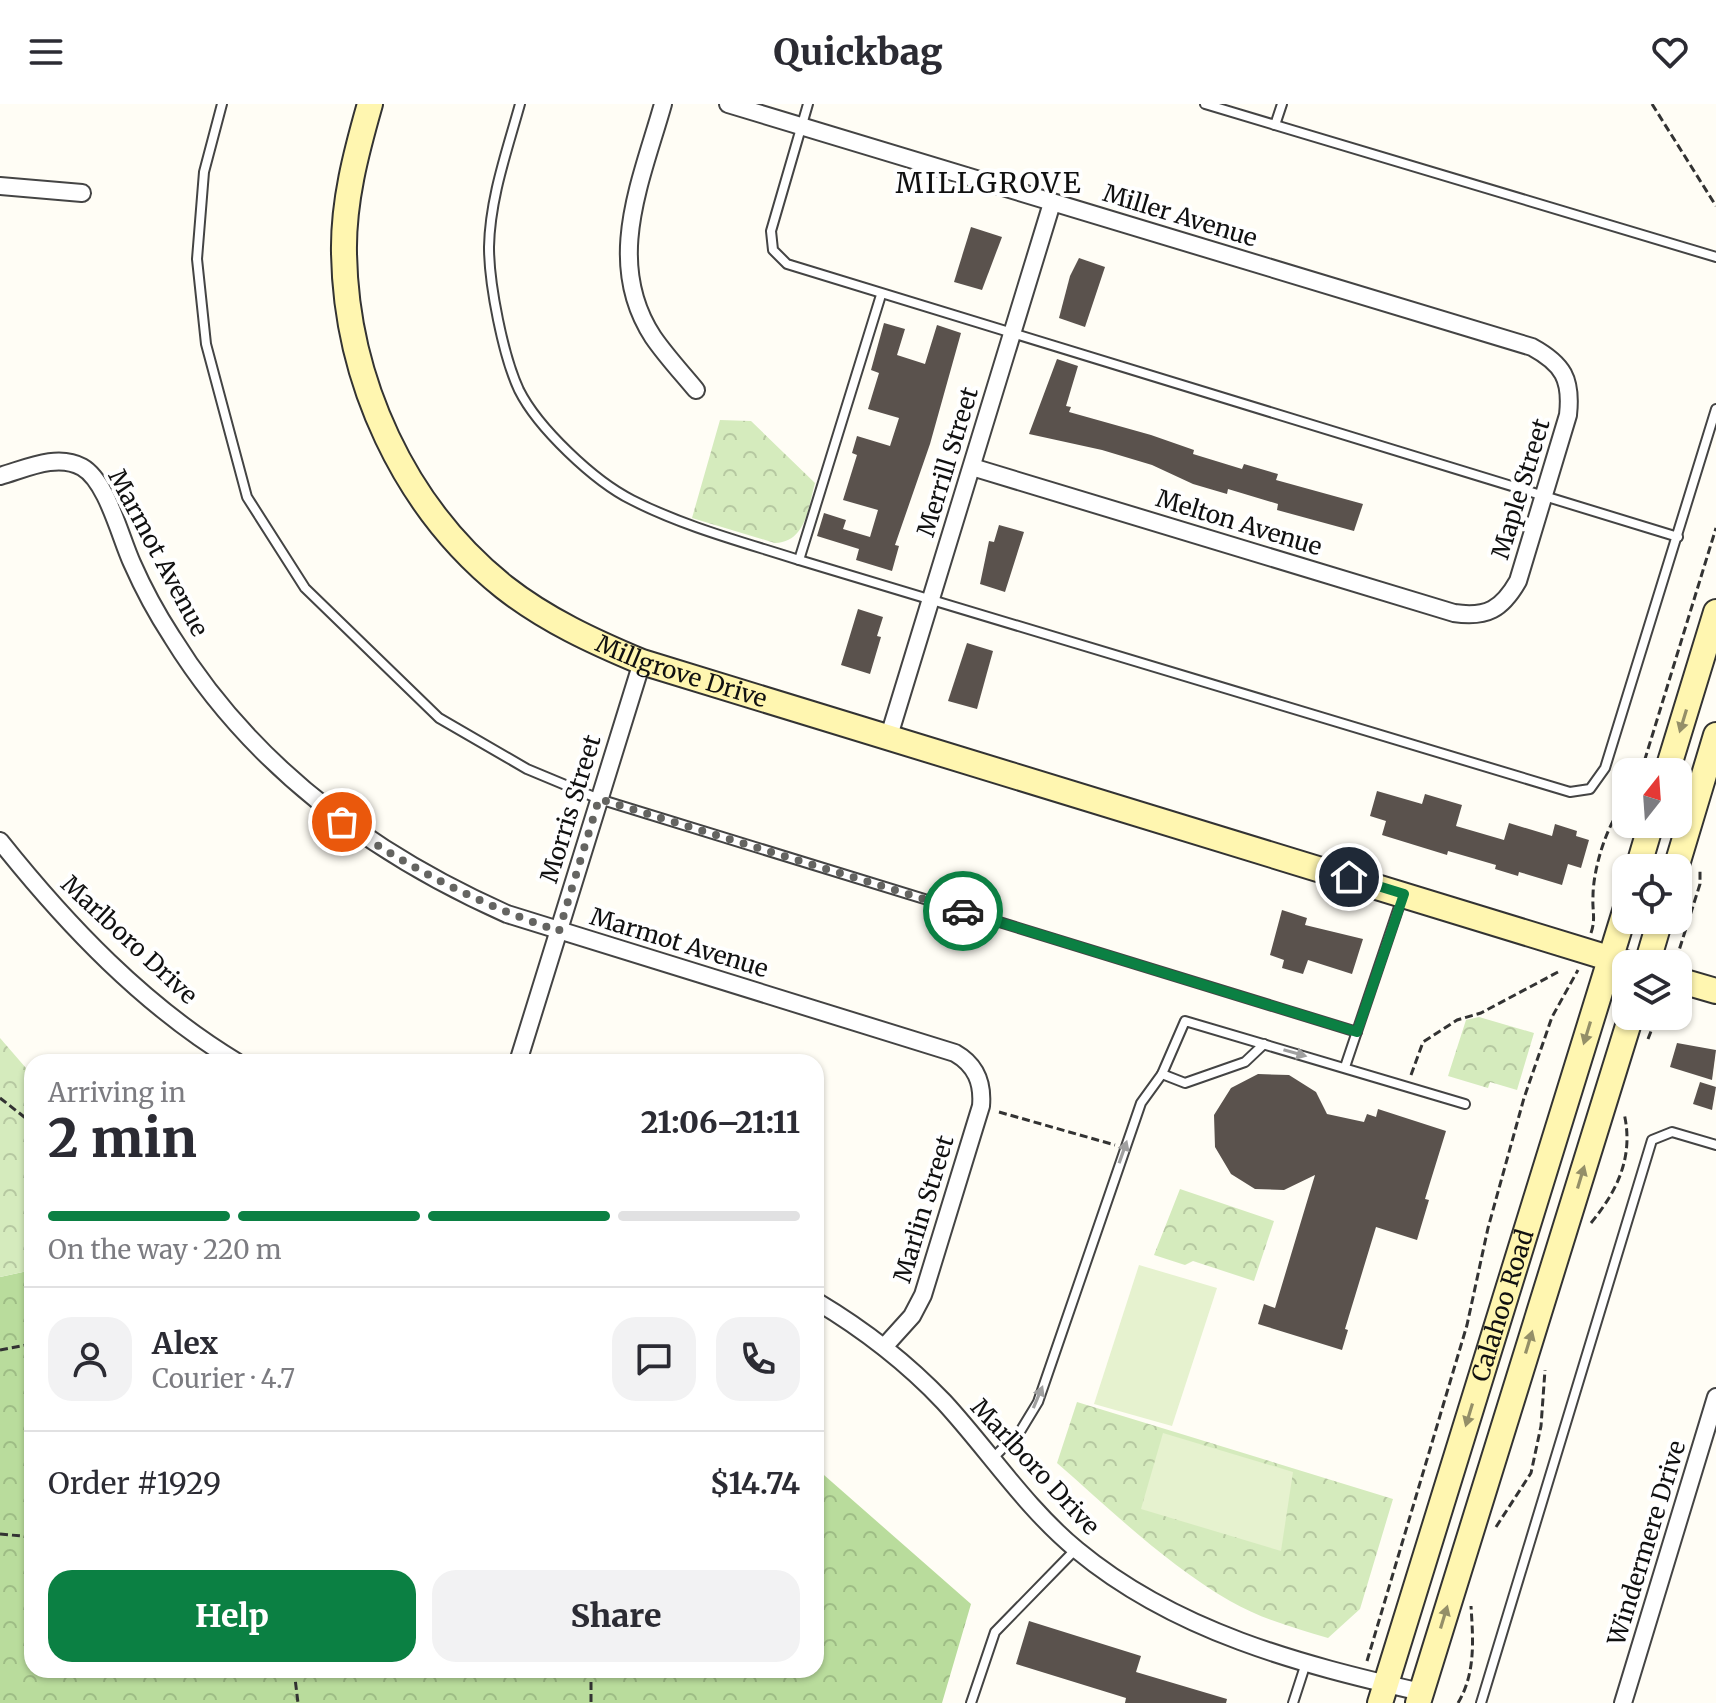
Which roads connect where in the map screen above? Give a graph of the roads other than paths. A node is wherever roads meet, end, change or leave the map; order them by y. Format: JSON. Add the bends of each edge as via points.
{"nodes":[{"id":1,"x":222,"y":104,"type":"edge"},
{"id":2,"x":370,"y":104,"type":"edge"},
{"id":3,"x":520,"y":104,"type":"edge"},
{"id":4,"x":663,"y":104,"type":"edge"},
{"id":5,"x":728,"y":104,"type":"edge"},
{"id":6,"x":808,"y":104,"type":"edge"},
{"id":7,"x":1205,"y":104,"type":"edge"},
{"id":8,"x":1282,"y":104,"type":"edge"},
{"id":9,"x":1275,"y":125,"type":"junction"},
{"id":10,"x":801,"y":127,"type":"junction"},
{"id":11,"x":0,"y":186,"type":"edge"},
{"id":12,"x":82,"y":193,"type":"dead end"},
{"id":13,"x":1052,"y":203,"type":"junction"},
{"id":14,"x":1716,"y":257,"type":"edge"},
{"id":15,"x":881,"y":295,"type":"junction"},
{"id":16,"x":1012,"y":333,"type":"junction"},
{"id":17,"x":1566,"y":372,"type":"joint"},
{"id":18,"x":696,"y":390,"type":"dead end"},
{"id":19,"x":1716,"y":409,"type":"edge"},
{"id":20,"x":972,"y":467,"type":"junction"},
{"id":21,"x":0,"y":476,"type":"edge"},
{"id":22,"x":1544,"y":497,"type":"junction"},
{"id":23,"x":1678,"y":537,"type":"junction"},
{"id":24,"x":799,"y":560,"type":"junction"},
{"id":25,"x":932,"y":599,"type":"junction"},
{"id":26,"x":1494,"y":611,"type":"joint"},
{"id":27,"x":1716,"y":612,"type":"edge"},
{"id":28,"x":642,"y":662,"type":"junction"},
{"id":29,"x":1716,"y":735,"type":"edge"},
{"id":30,"x":889,"y":736,"type":"junction"},
{"id":31,"x":1671,"y":758,"type":"edge"},
{"id":32,"x":599,"y":799,"type":"junction"},
{"id":33,"x":0,"y":841,"type":"edge"},
{"id":34,"x":1691,"y":854,"type":"edge"},
{"id":35,"x":1404,"y":894,"type":"junction"},
{"id":36,"x":559,"y":931,"type":"junction"},
{"id":37,"x":1612,"y":959,"type":"edge"},
{"id":38,"x":1612,"y":983,"type":"edge"},
{"id":39,"x":1692,"y":984,"type":"edge"},
{"id":40,"x":1716,"y":991,"type":"edge"},
{"id":41,"x":1627,"y":1030,"type":"edge"},
{"id":42,"x":1357,"y":1032,"type":"junction"},
{"id":43,"x":1264,"y":1044,"type":"junction"},
{"id":44,"x":226,"y":1054,"type":"edge"},
{"id":45,"x":521,"y":1054,"type":"edge"},
{"id":46,"x":1345,"y":1067,"type":"junction"},
{"id":47,"x":977,"y":1074,"type":"joint"},
{"id":48,"x":1162,"y":1074,"type":"junction"},
{"id":49,"x":1465,"y":1104,"type":"dead end"},
{"id":50,"x":1716,"y":1145,"type":"edge"},
{"id":51,"x":824,"y":1306,"type":"edge"},
{"id":52,"x":884,"y":1347,"type":"junction"},
{"id":53,"x":1716,"y":1397,"type":"edge"},
{"id":54,"x":992,"y":1459,"type":"junction"},
{"id":55,"x":1076,"y":1549,"type":"junction"},
{"id":56,"x":1306,"y":1663,"type":"junction"},
{"id":57,"x":1383,"y":1693,"type":"edge"},
{"id":58,"x":1420,"y":1697,"type":"edge"},
{"id":59,"x":971,"y":1703,"type":"edge"},
{"id":60,"x":1293,"y":1703,"type":"edge"},
{"id":61,"x":1481,"y":1703,"type":"edge"},
{"id":62,"x":1623,"y":1703,"type":"edge"}],
"edges":[{"from":1,"to":32,"type":"lane","via":[[204,172],[197,259],[206,344],[247,497],[305,588],[439,718],[527,769]]},
{"from":2,"to":28,"type":"main road","name":"Millgrove Drive","via":[[353,169],[344,251],[352,334],[376,415],[420,494],[477,562],[546,616]]},
{"from":3,"to":24,"type":"lane","via":[[499,176],[489,246],[497,313],[519,390],[586,467],[629,499],[681,522]]},
{"from":4,"to":18,"type":"street","via":[[630,221],[627,267],[653,337]]},
{"from":5,"to":10,"type":"street","name":"Miller Avenue"},
{"from":6,"to":10,"type":"lane"},
{"from":7,"to":9,"type":"lane"},
{"from":8,"to":9,"type":"lane"},
{"from":9,"to":14,"type":"lane"},
{"from":10,"to":13,"type":"street","name":"Miller Avenue"},
{"from":10,"to":15,"type":"lane","via":[[771,231],[773,250],[787,264]]},
{"from":11,"to":12,"type":"street"},
{"from":13,"to":16,"type":"street","name":"Merrill Street"},
{"from":13,"to":17,"type":"street","name":"Miller Avenue","via":[[1532,347]]},
{"from":15,"to":16,"type":"lane"},
{"from":15,"to":24,"type":"lane"},
{"from":16,"to":20,"type":"street","name":"Merrill Street"},
{"from":16,"to":22,"type":"lane"},
{"from":17,"to":22,"type":"street","name":"Maple Street","via":[[1568,415]]},
{"from":19,"to":23,"type":"lane"},
{"from":20,"to":25,"type":"street","name":"Merrill Street"},
{"from":20,"to":26,"type":"street","name":"Melton Avenue","via":[[1454,613],[1476,616]]},
{"from":21,"to":36,"type":"street","name":"Marmot Avenue","via":[[62,461],[83,467],[103,493],[132,563],[172,637],[209,690],[295,783],[342,822],[426,876],[507,914]]},
{"from":22,"to":23,"type":"lane"},
{"from":22,"to":26,"type":"street","name":"Maple Street","via":[[1518,581]]},
{"from":23,"to":25,"type":"lane","via":[[1605,768],[1590,789],[1579,793]]},
{"from":24,"to":25,"type":"lane"},
{"from":25,"to":30,"type":"street","name":"Merrill Street"},
{"from":27,"to":31,"type":"main road","one_way":true},
{"from":28,"to":30,"type":"main road","name":"Millgrove Drive"},
{"from":28,"to":32,"type":"street","name":"Morris Street"},
{"from":29,"to":34,"type":"main road"},
{"from":30,"to":35,"type":"main road","name":"Millgrove Drive"},
{"from":32,"to":36,"type":"street","name":"Morris Street"},
{"from":32,"to":42,"type":"lane"},
{"from":33,"to":44,"type":"street","name":"Marlboro Drive","via":[[94,948]]},
{"from":35,"to":37,"type":"main road","name":"Millgrove Drive"},
{"from":35,"to":42,"type":"lane"},
{"from":36,"to":45,"type":"street","name":"Morris Street"},
{"from":36,"to":47,"type":"street","name":"Marmot Avenue","via":[[955,1053]]},
{"from":38,"to":57,"type":"main road","name":"Calahoo Road","one_way":true},
{"from":39,"to":40,"type":"main road"},
{"from":58,"to":41,"type":"main road","name":"Calahoo Road","one_way":true},
{"from":42,"to":46,"type":"lane"},
{"from":43,"to":46,"type":"lane","one_way":true},
{"from":43,"to":48,"type":"lane","via":[[1245,1062],[1185,1083]]},
{"from":43,"to":48,"type":"lane","via":[[1185,1021]]},
{"from":46,"to":49,"type":"lane"},
{"from":47,"to":52,"type":"street","name":"Marlin Street","via":[[981,1106],[923,1295]]},
{"from":54,"to":48,"type":"lane","one_way":true,"via":[[1021,1430],[1038,1402],[1141,1103]]},
{"from":50,"to":61,"type":"lane","via":[[1672,1132],[1652,1140]]},
{"from":51,"to":52,"type":"street","name":"Marlboro Drive"},
{"from":52,"to":54,"type":"street","name":"Marlboro Drive","via":[[943,1402]]},
{"from":53,"to":62,"type":"street","name":"Windermere Drive"},
{"from":54,"to":55,"type":"street","name":"Marlboro Drive"},
{"from":55,"to":56,"type":"street","name":"Marlboro Drive","via":[[1124,1587],[1170,1612]]},
{"from":55,"to":59,"type":"lane","via":[[995,1632]]},
{"from":56,"to":57,"type":"street","name":"Marlboro Drive","via":[[1362,1678]]},
{"from":56,"to":60,"type":"lane"},
{"from":57,"to":58,"type":"street","name":"Marlboro Drive"}]}
